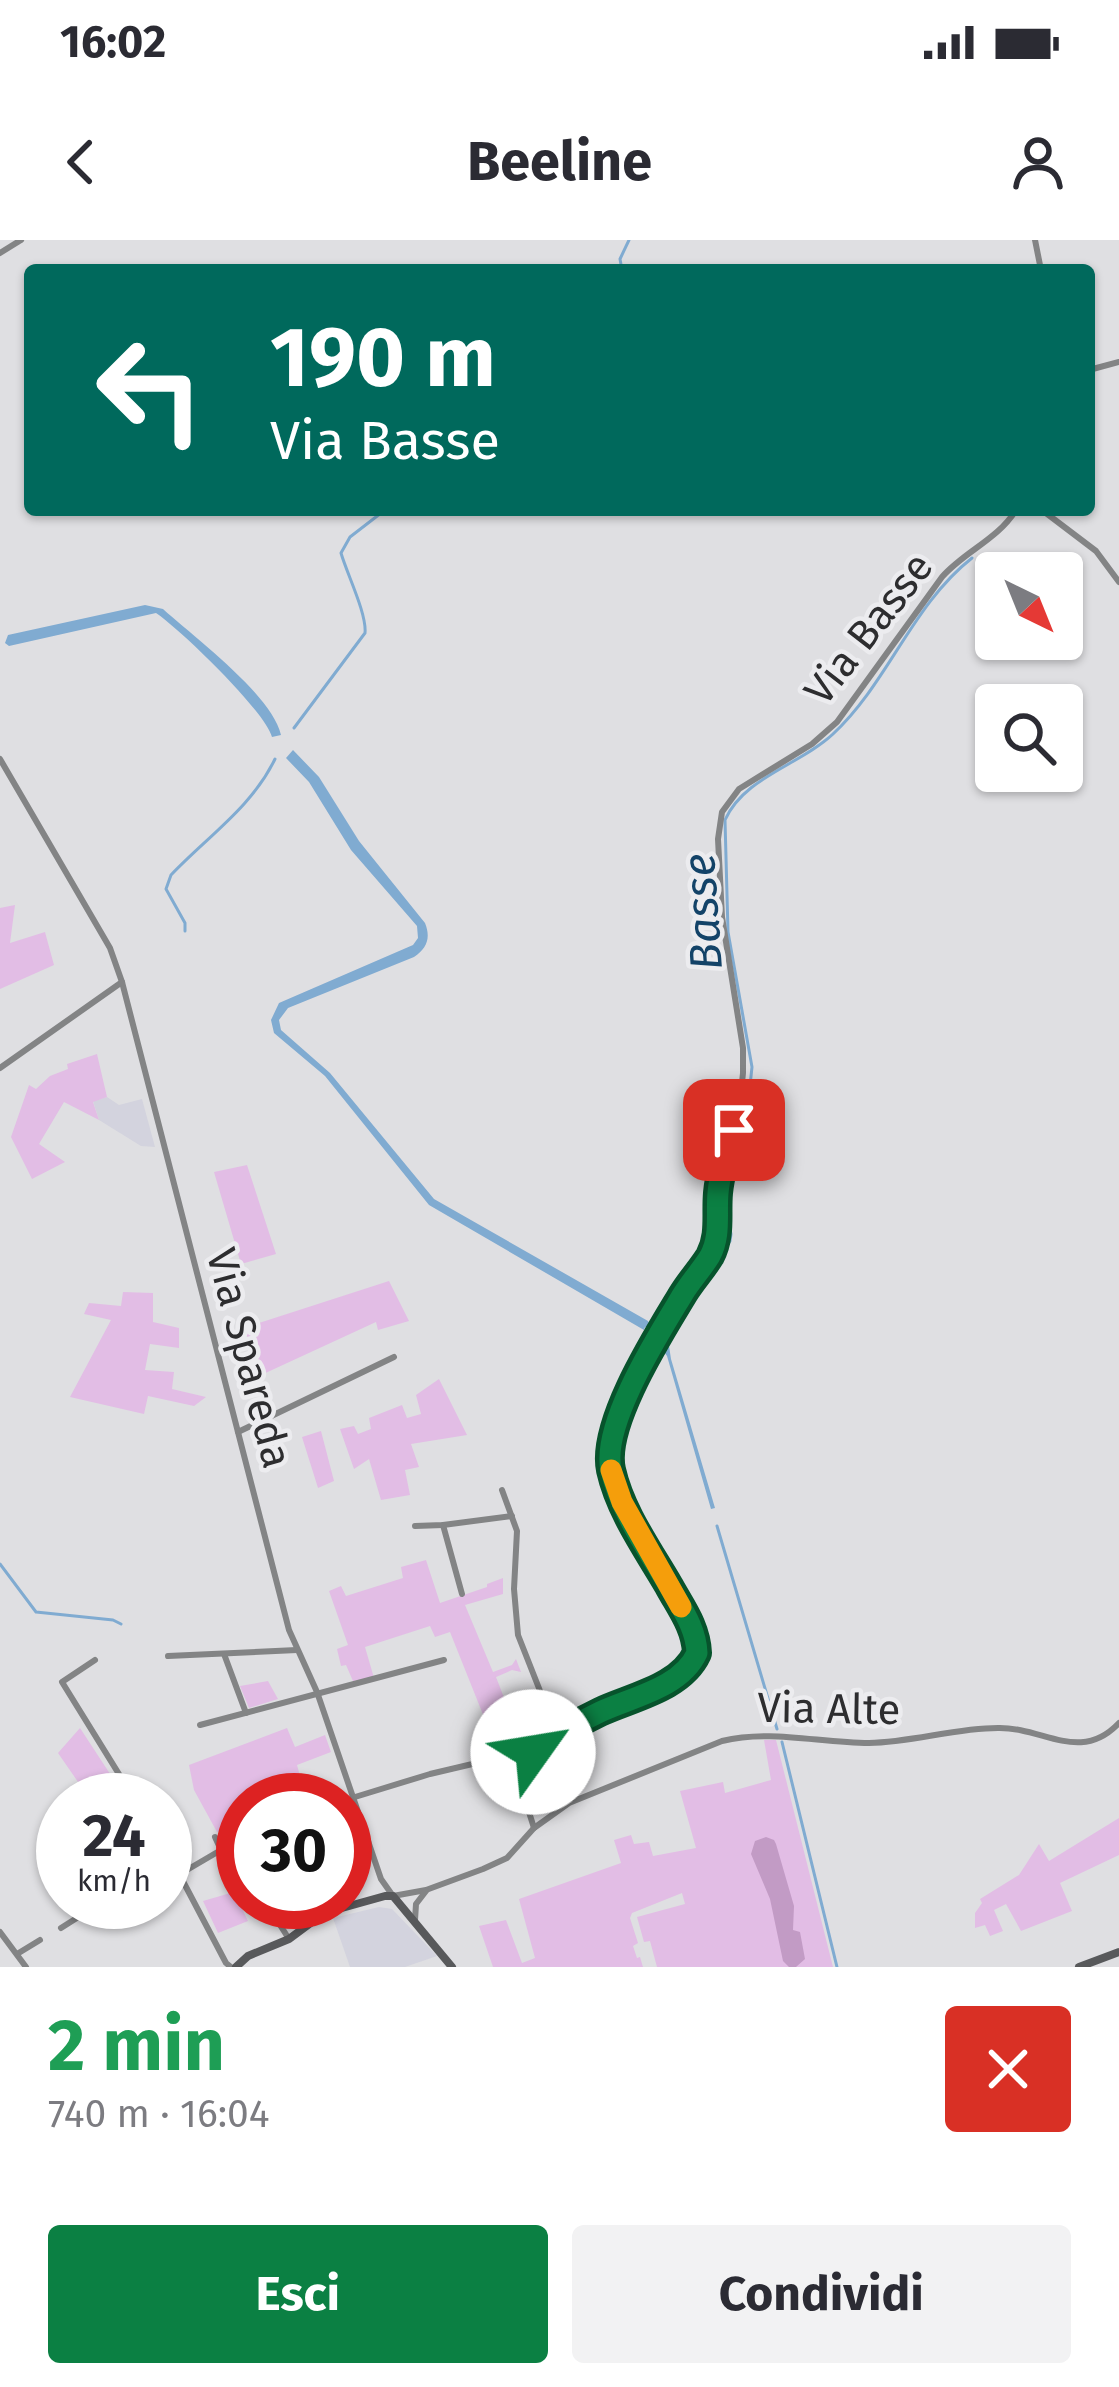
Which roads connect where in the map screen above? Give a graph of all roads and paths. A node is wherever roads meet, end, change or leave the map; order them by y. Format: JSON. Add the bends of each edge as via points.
{"nodes":[{"id":1,"x":21,"y":240,"type":"edge"},
{"id":2,"x":0,"y":253,"type":"edge"},
{"id":3,"x":1012,"y":516,"type":"edge"},
{"id":4,"x":1050,"y":516,"type":"edge"},
{"id":5,"x":1119,"y":582,"type":"edge"},
{"id":6,"x":0,"y":759,"type":"edge"},
{"id":7,"x":122,"y":982,"type":"junction"},
{"id":8,"x":0,"y":1068,"type":"edge"},
{"id":9,"x":394,"y":1358,"type":"dead end"},
{"id":10,"x":238,"y":1432,"type":"junction"},
{"id":11,"x":502,"y":1490,"type":"dead end"},
{"id":12,"x":512,"y":1516,"type":"junction"},
{"id":13,"x":415,"y":1526,"type":"dead end"},
{"id":14,"x":443,"y":1526,"type":"junction"},
{"id":15,"x":462,"y":1594,"type":"dead end"},
{"id":16,"x":297,"y":1650,"type":"junction"},
{"id":17,"x":223,"y":1654,"type":"junction"},
{"id":18,"x":168,"y":1656,"type":"dead end"},
{"id":19,"x":94,"y":1660,"type":"dead end"},
{"id":20,"x":444,"y":1660,"type":"dead end"},
{"id":21,"x":56,"y":1672,"type":"dead end"},
{"id":22,"x":62,"y":1682,"type":"junction"},
{"id":23,"x":317,"y":1692,"type":"junction"},
{"id":24,"x":246,"y":1712,"type":"junction"},
{"id":25,"x":1119,"y":1723,"type":"edge"},
{"id":26,"x":200,"y":1725,"type":"dead end"},
{"id":27,"x":558,"y":1736,"type":"junction"},
{"id":28,"x":529,"y":1758,"type":"junction"},
{"id":29,"x":118,"y":1773,"type":"edge"},
{"id":30,"x":346,"y":1773,"type":"edge"},
{"id":31,"x":372,"y":1792,"type":"edge"},
{"id":32,"x":534,"y":1828,"type":"junction"},
{"id":33,"x":214,"y":1837,"type":"dead end"},
{"id":34,"x":216,"y":1841,"type":"edge"},
{"id":35,"x":372,"y":1849,"type":"edge"},
{"id":36,"x":426,"y":1890,"type":"junction"},
{"id":37,"x":393,"y":1896,"type":"junction"},
{"id":38,"x":192,"y":1897,"type":"edge"},
{"id":39,"x":415,"y":1920,"type":"junction"},
{"id":40,"x":282,"y":1929,"type":"edge"},
{"id":41,"x":0,"y":1932,"type":"edge"},
{"id":42,"x":40,"y":1940,"type":"dead end"},
{"id":43,"x":289,"y":1940,"type":"junction"},
{"id":44,"x":1119,"y":1952,"type":"edge"},
{"id":45,"x":17,"y":1954,"type":"junction"},
{"id":46,"x":26,"y":1967,"type":"edge"},
{"id":47,"x":233,"y":1967,"type":"edge"},
{"id":48,"x":452,"y":1967,"type":"edge"},
{"id":49,"x":1078,"y":1967,"type":"edge"}],
"edges":[{"from":1,"to":2,"type":"street"},
{"from":3,"to":27,"type":"street","name":"Via Basse","via":[[942,577],[837,722],[739,789],[722,812],[722,917],[743,1073],[717,1196],[718,1236],[617,1418],[609,1457],[622,1502],[694,1629],[697,1653],[675,1678]]},
{"from":4,"to":5,"type":"street","via":[[1096,551]]},
{"from":6,"to":7,"type":"street","name":"Via Spareda","via":[[110,947]]},
{"from":7,"to":8,"type":"street"},
{"from":7,"to":10,"type":"street","name":"Via Spareda"},
{"from":9,"to":10,"type":"street"},
{"from":10,"to":16,"type":"street","name":"Via Spareda"},
{"from":11,"to":12,"type":"street"},
{"from":12,"to":14,"type":"street"},
{"from":12,"to":27,"type":"street","via":[[518,1635]]},
{"from":13,"to":14,"type":"street"},
{"from":14,"to":15,"type":"street"},
{"from":16,"to":17,"type":"street"},
{"from":16,"to":23,"type":"street","name":"Via Spareda"},
{"from":17,"to":18,"type":"street"},
{"from":17,"to":24,"type":"street"},
{"from":19,"to":22,"type":"street"},
{"from":20,"to":23,"type":"street"},
{"from":21,"to":22,"type":"street"},
{"from":22,"to":29,"type":"street"},
{"from":23,"to":24,"type":"street"},
{"from":23,"to":30,"type":"street","name":"Via Spareda"},
{"from":24,"to":26,"type":"street"},
{"from":25,"to":32,"type":"street","name":"Via Alte","via":[[1103,1739],[1075,1743],[998,1728],[869,1743],[740,1737],[569,1802]]},
{"from":27,"to":28,"type":"street","name":"Via Basse"},
{"from":28,"to":31,"type":"street","via":[[515,1754]]},
{"from":28,"to":32,"type":"street","via":[[523,1786]]},
{"from":32,"to":36,"type":"street","name":"Via Alte","via":[[507,1858]]},
{"from":33,"to":34,"type":"street"},
{"from":35,"to":37,"type":"street","name":"Via Spareda"},
{"from":36,"to":37,"type":"street","name":"Via Alte"},
{"from":36,"to":39,"type":"street"},
{"from":37,"to":39,"type":"street","name":"Via Spareda"},
{"from":37,"to":43,"type":"street","via":[[333,1909]]},
{"from":38,"to":47,"type":"street"},
{"from":39,"to":48,"type":"street","name":"Via Spareda"},
{"from":40,"to":43,"type":"street"},
{"from":41,"to":45,"type":"street"},
{"from":42,"to":45,"type":"street"},
{"from":43,"to":47,"type":"street"},
{"from":44,"to":49,"type":"street"},
{"from":45,"to":46,"type":"street"}]}
